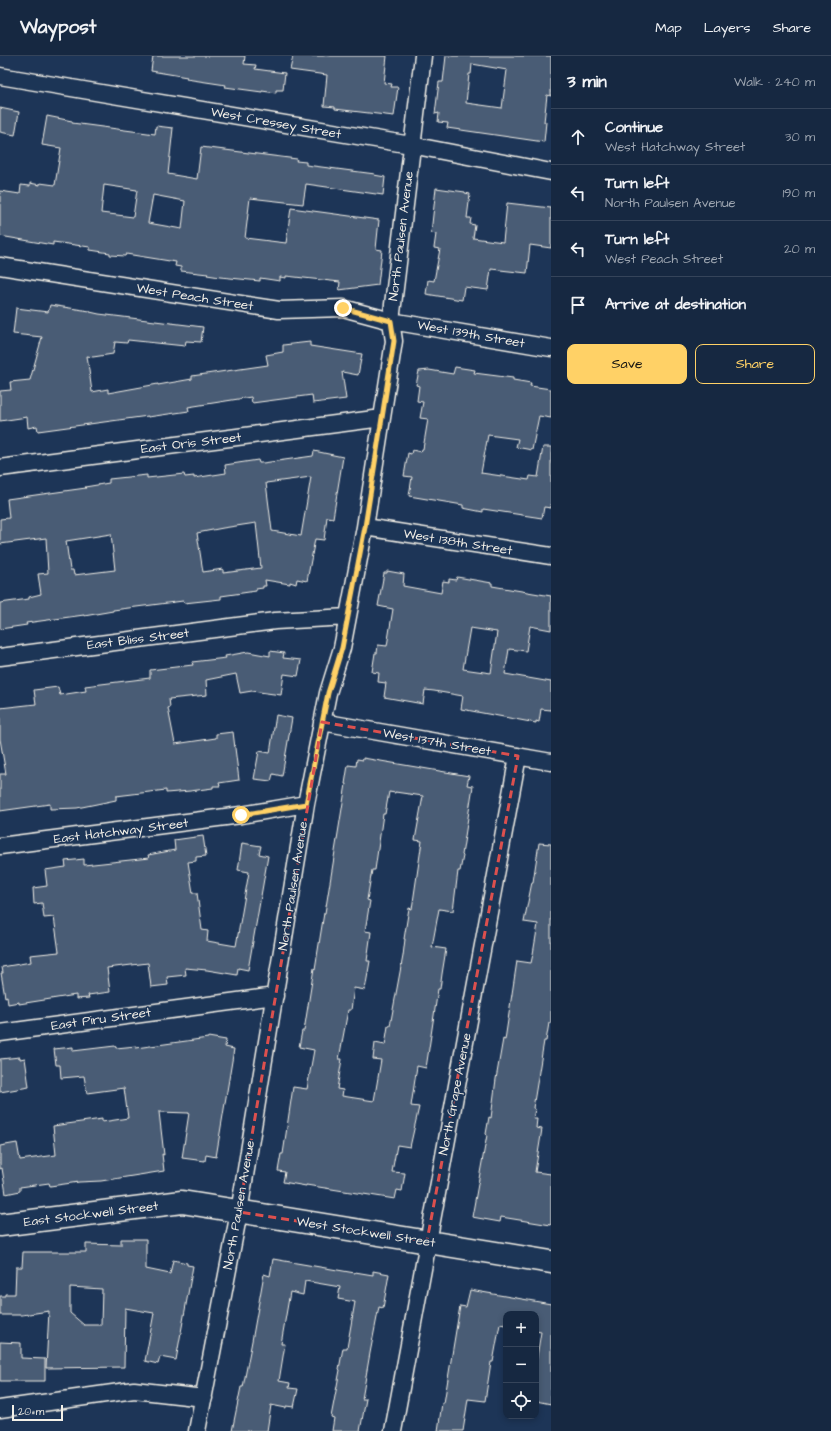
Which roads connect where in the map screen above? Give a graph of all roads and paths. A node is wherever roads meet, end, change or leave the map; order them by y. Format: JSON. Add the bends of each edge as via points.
{"nodes":[{"id":1,"x":423,"y":56,"type":"edge"},
{"id":2,"x":0,"y":76,"type":"edge"},
{"id":3,"x":411,"y":146,"type":"junction"},
{"id":4,"x":551,"y":172,"type":"edge"},
{"id":5,"x":0,"y":266,"type":"edge"},
{"id":6,"x":391,"y":321,"type":"junction"},
{"id":7,"x":551,"y":348,"type":"edge"},
{"id":8,"x":382,"y":418,"type":"junction"},
{"id":9,"x":0,"y":468,"type":"edge"},
{"id":10,"x":365,"y":527,"type":"junction"},
{"id":11,"x":551,"y":556,"type":"edge"},
{"id":12,"x":348,"y":617,"type":"junction"},
{"id":13,"x":0,"y":657,"type":"edge"},
{"id":14,"x":322,"y":722,"type":"junction"},
{"id":15,"x":518,"y":756,"type":"junction"},
{"id":16,"x":551,"y":762,"type":"edge"},
{"id":17,"x":306,"y":804,"type":"junction"},
{"id":18,"x":0,"y":846,"type":"edge"},
{"id":19,"x":275,"y":996,"type":"junction"},
{"id":20,"x":0,"y":1033,"type":"edge"},
{"id":21,"x":182,"y":1202,"type":"joint"},
{"id":22,"x":239,"y":1212,"type":"junction"},
{"id":23,"x":0,"y":1225,"type":"edge"},
{"id":24,"x":427,"y":1242,"type":"junction"},
{"id":25,"x":551,"y":1262,"type":"edge"},
{"id":26,"x":204,"y":1398,"type":"junction"},
{"id":27,"x":0,"y":1409,"type":"edge"},
{"id":28,"x":197,"y":1431,"type":"edge"},
{"id":29,"x":393,"y":1431,"type":"edge"}],
"edges":[{"from":1,"to":3,"type":"street","name":"North Paulsen Avenue"},
{"from":2,"to":3,"type":"street","name":"West Cressey Street"},
{"from":3,"to":4,"type":"street","name":"West Cressey Street"},
{"from":3,"to":6,"type":"street","name":"North Paulsen Avenue"},
{"from":5,"to":6,"type":"street","name":"West Peach Street","via":[[279,310],[343,308]]},
{"from":6,"to":7,"type":"street","name":"West 139th Street"},
{"from":6,"to":8,"type":"street","name":"North Paulsen Avenue","via":[[394,341]]},
{"from":8,"to":9,"type":"street","name":"East Oris Street"},
{"from":8,"to":10,"type":"street","name":"North Paulsen Avenue"},
{"from":10,"to":11,"type":"street","name":"West 138th Street"},
{"from":10,"to":12,"type":"street","name":"North Paulsen Avenue"},
{"from":12,"to":13,"type":"street","name":"East Bliss Street","via":[[276,622]]},
{"from":12,"to":14,"type":"street","name":"North Paulsen Avenue"},
{"from":14,"to":15,"type":"street","name":"West 137th Street"},
{"from":14,"to":17,"type":"street","name":"North Paulsen Avenue"},
{"from":15,"to":16,"type":"street","name":"West 137th Street"},
{"from":15,"to":24,"type":"street","name":"North Grape Avenue"},
{"from":17,"to":18,"type":"street","name":"East Hatchway Street","via":[[241,815]]},
{"from":17,"to":19,"type":"street","name":"North Paulsen Avenue"},
{"from":19,"to":20,"type":"street","name":"East Piru Street"},
{"from":19,"to":22,"type":"street","name":"North Paulsen Avenue"},
{"from":21,"to":22,"type":"street","name":"West Stockwell Street"},
{"from":21,"to":23,"type":"street","name":"East Stockwell Street"},
{"from":22,"to":24,"type":"street","name":"West Stockwell Street"},
{"from":22,"to":26,"type":"street","name":"North Paulsen Avenue"},
{"from":24,"to":25,"type":"street","name":"West Stockwell Street"},
{"from":24,"to":29,"type":"street","name":"North Grape Avenue"},
{"from":26,"to":27,"type":"street","via":[[134,1390]]},
{"from":26,"to":28,"type":"street","name":"North Paulsen Avenue"}]}
